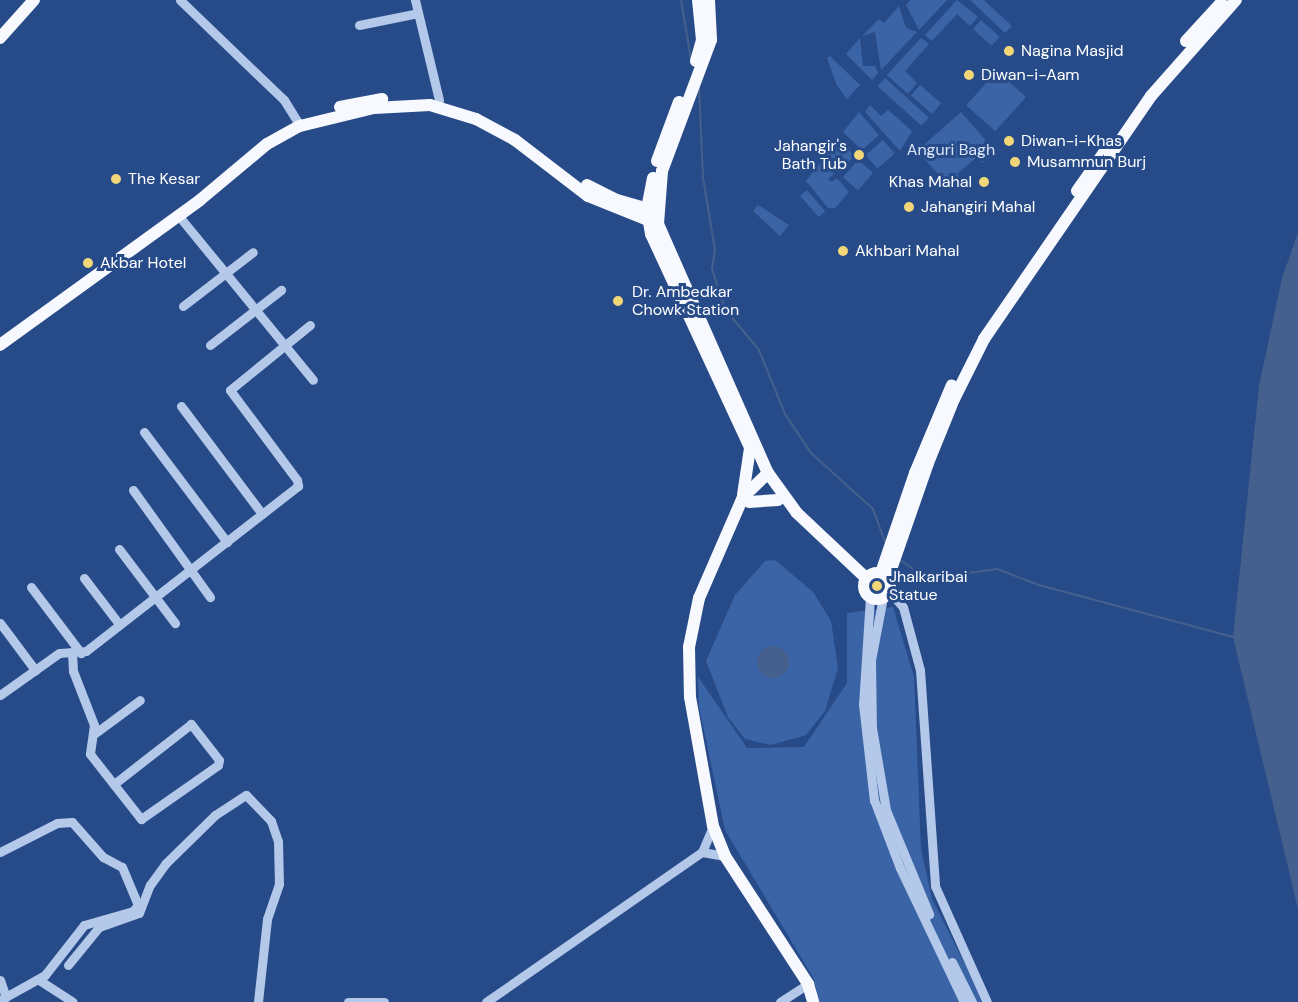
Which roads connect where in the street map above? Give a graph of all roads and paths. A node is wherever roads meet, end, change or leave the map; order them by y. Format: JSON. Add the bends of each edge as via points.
{"nodes":[{"id":1,"x":34,"y":0,"type":"edge"},
{"id":2,"x":180,"y":0,"type":"edge"},
{"id":3,"x":415,"y":0,"type":"edge"},
{"id":4,"x":702,"y":0,"type":"edge"},
{"id":5,"x":1224,"y":0,"type":"edge"},
{"id":6,"x":1236,"y":0,"type":"edge"},
{"id":7,"x":418,"y":13,"type":"junction"},
{"id":8,"x":359,"y":25,"type":"dead end"},
{"id":9,"x":2,"y":31,"type":"edge"},
{"id":10,"x":439,"y":100,"type":"junction"},
{"id":11,"x":676,"y":119,"type":"junction"},
{"id":12,"x":302,"y":125,"type":"junction"},
{"id":13,"x":651,"y":185,"type":"junction"},
{"id":14,"x":620,"y":206,"type":"junction"},
{"id":15,"x":178,"y":215,"type":"junction"},
{"id":16,"x":652,"y":216,"type":"junction"},
{"id":17,"x":653,"y":239,"type":"junction"},
{"id":18,"x":253,"y":252,"type":"dead end"},
{"id":19,"x":226,"y":273,"type":"junction"},
{"id":20,"x":281,"y":290,"type":"dead end"},
{"id":21,"x":183,"y":306,"type":"dead end"},
{"id":22,"x":256,"y":310,"type":"junction"},
{"id":23,"x":310,"y":325,"type":"dead end"},
{"id":24,"x":0,"y":345,"type":"edge"},
{"id":25,"x":210,"y":345,"type":"dead end"},
{"id":26,"x":284,"y":345,"type":"junction"},
{"id":27,"x":313,"y":380,"type":"dead end"},
{"id":28,"x":182,"y":406,"type":"dead end"},
{"id":29,"x":144,"y":432,"type":"dead end"},
{"id":30,"x":750,"y":448,"type":"junction"},
{"id":31,"x":767,"y":478,"type":"junction"},
{"id":32,"x":133,"y":490,"type":"dead end"},
{"id":33,"x":746,"y":499,"type":"junction"},
{"id":34,"x":778,"y":500,"type":"junction"},
{"id":35,"x":797,"y":513,"type":"junction"},
{"id":36,"x":262,"y":514,"type":"junction"},
{"id":37,"x":227,"y":542,"type":"junction"},
{"id":38,"x":895,"y":542,"type":"junction"},
{"id":39,"x":119,"y":549,"type":"dead end"},
{"id":40,"x":191,"y":570,"type":"junction"},
{"id":41,"x":886,"y":577,"type":"junction"},
{"id":42,"x":84,"y":578,"type":"dead end"},
{"id":43,"x":866,"y":578,"type":"junction"},
{"id":44,"x":31,"y":586,"type":"dead end"},
{"id":45,"x":156,"y":597,"type":"junction"},
{"id":46,"x":210,"y":597,"type":"dead end"},
{"id":47,"x":870,"y":597,"type":"junction"},
{"id":48,"x":0,"y":623,"type":"edge"},
{"id":49,"x":175,"y":623,"type":"dead end"},
{"id":50,"x":119,"y":624,"type":"junction"},
{"id":51,"x":77,"y":653,"type":"junction"},
{"id":52,"x":35,"y":670,"type":"junction"},
{"id":53,"x":0,"y":695,"type":"edge"},
{"id":54,"x":140,"y":700,"type":"dead end"},
{"id":55,"x":94,"y":734,"type":"junction"},
{"id":56,"x":114,"y":784,"type":"junction"},
{"id":57,"x":713,"y":826,"type":"junction"},
{"id":58,"x":0,"y":852,"type":"edge"},
{"id":59,"x":702,"y":852,"type":"junction"},
{"id":60,"x":725,"y":856,"type":"junction"},
{"id":61,"x":68,"y":965,"type":"dead end"},
{"id":62,"x":0,"y":980,"type":"edge"},
{"id":63,"x":39,"y":980,"type":"junction"},
{"id":64,"x":808,"y":984,"type":"junction"},
{"id":65,"x":3,"y":999,"type":"edge"},
{"id":66,"x":73,"y":1002,"type":"edge"},
{"id":67,"x":258,"y":1002,"type":"edge"},
{"id":68,"x":348,"y":1002,"type":"edge"},
{"id":69,"x":384,"y":1002,"type":"edge"},
{"id":70,"x":486,"y":1002,"type":"edge"},
{"id":71,"x":780,"y":1002,"type":"edge"},
{"id":72,"x":813,"y":1002,"type":"edge"},
{"id":73,"x":964,"y":1002,"type":"edge"},
{"id":74,"x":972,"y":1002,"type":"edge"},
{"id":75,"x":987,"y":1002,"type":"edge"}],
"edges":[{"from":1,"to":9,"type":"main road"},
{"from":2,"to":12,"type":"street","via":[[284,100]]},
{"from":3,"to":7,"type":"street"},
{"from":4,"to":11,"type":"main road","via":[[711,40]]},
{"from":5,"to":38,"type":"main road","via":[[1160,71],[973,344],[941,406]]},
{"from":6,"to":38,"type":"main road","via":[[1151,96],[984,339],[954,399]]},
{"from":7,"to":8,"type":"street"},
{"from":7,"to":10,"type":"street"},
{"from":10,"to":12,"type":"main road","via":[[402,97],[362,102],[313,116]]},
{"from":10,"to":14,"type":"main road","via":[[514,129]]},
{"from":11,"to":13,"type":"main road"},
{"from":11,"to":16,"type":"main road"},
{"from":12,"to":14,"type":"main road","via":[[400,104],[450,109],[504,133],[576,187]]},
{"from":12,"to":15,"type":"main road","via":[[256,152]]},
{"from":13,"to":14,"type":"main road","via":[[643,196]]},
{"from":13,"to":16,"type":"main road"},
{"from":14,"to":16,"type":"main road"},
{"from":14,"to":17,"type":"main road"},
{"from":15,"to":19,"type":"street"},
{"from":15,"to":24,"type":"main road"},
{"from":16,"to":17,"type":"main road"},
{"from":16,"to":31,"type":"main road"},
{"from":17,"to":30,"type":"main road"},
{"from":18,"to":19,"type":"street"},
{"from":19,"to":21,"type":"street"},
{"from":19,"to":22,"type":"street"},
{"from":20,"to":22,"type":"street"},
{"from":22,"to":25,"type":"street"},
{"from":22,"to":26,"type":"street"},
{"from":23,"to":26,"type":"street"},
{"from":26,"to":27,"type":"street"},
{"from":26,"to":36,"type":"street","via":[[230,390],[298,483]]},
{"from":28,"to":36,"type":"street"},
{"from":29,"to":37,"type":"street"},
{"from":30,"to":31,"type":"main road"},
{"from":30,"to":33,"type":"main road"},
{"from":31,"to":33,"type":"main road"},
{"from":31,"to":34,"type":"main road"},
{"from":31,"to":35,"type":"main road"},
{"from":32,"to":40,"type":"street"},
{"from":33,"to":34,"type":"main road"},
{"from":33,"to":57,"type":"main road","via":[[690,637],[690,697]]},
{"from":34,"to":35,"type":"main road"},
{"from":35,"to":43,"type":"main road"},
{"from":36,"to":37,"type":"street"},
{"from":37,"to":40,"type":"street"},
{"from":38,"to":41,"type":"main road"},
{"from":39,"to":45,"type":"street"},
{"from":40,"to":45,"type":"street"},
{"from":40,"to":46,"type":"street"},
{"from":41,"to":43,"type":"main road"},
{"from":41,"to":47,"type":"main road"},
{"from":41,"to":74,"type":"street","via":[[871,660],[870,698],[886,810],[907,866]]},
{"from":41,"to":75,"type":"street","via":[[903,607],[920,670],[935,886]]},
{"from":42,"to":50,"type":"street"},
{"from":43,"to":47,"type":"main road","via":[[864,586]]},
{"from":44,"to":51,"type":"street"},
{"from":45,"to":49,"type":"street"},
{"from":45,"to":50,"type":"street"},
{"from":47,"to":73,"type":"street","via":[[863,704],[874,800],[900,868]]},
{"from":48,"to":52,"type":"street"},
{"from":50,"to":51,"type":"street"},
{"from":51,"to":52,"type":"street","via":[[59,653]]},
{"from":51,"to":55,"type":"street","via":[[73,671]]},
{"from":52,"to":53,"type":"street"},
{"from":54,"to":55,"type":"street"},
{"from":55,"to":56,"type":"street","via":[[90,754]]},
{"from":56,"to":56,"type":"street","via":[[144,820],[218,765],[219,760],[191,724]]},
{"from":57,"to":59,"type":"street"},
{"from":57,"to":60,"type":"main road"},
{"from":58,"to":63,"type":"street","via":[[57,823],[72,822],[103,857],[122,867],[136,899],[135,910],[99,917],[81,927]]},
{"from":59,"to":60,"type":"street"},
{"from":59,"to":70,"type":"street"},
{"from":60,"to":64,"type":"main road"},
{"from":61,"to":67,"type":"street","via":[[99,927],[139,913],[150,885],[165,864],[215,816],[246,795],[271,821],[279,841],[279,884],[267,919]]},
{"from":62,"to":65,"type":"street"},
{"from":63,"to":65,"type":"street"},
{"from":63,"to":66,"type":"street"},
{"from":64,"to":71,"type":"street"},
{"from":64,"to":72,"type":"main road"},
{"from":68,"to":69,"type":"street"}]}
